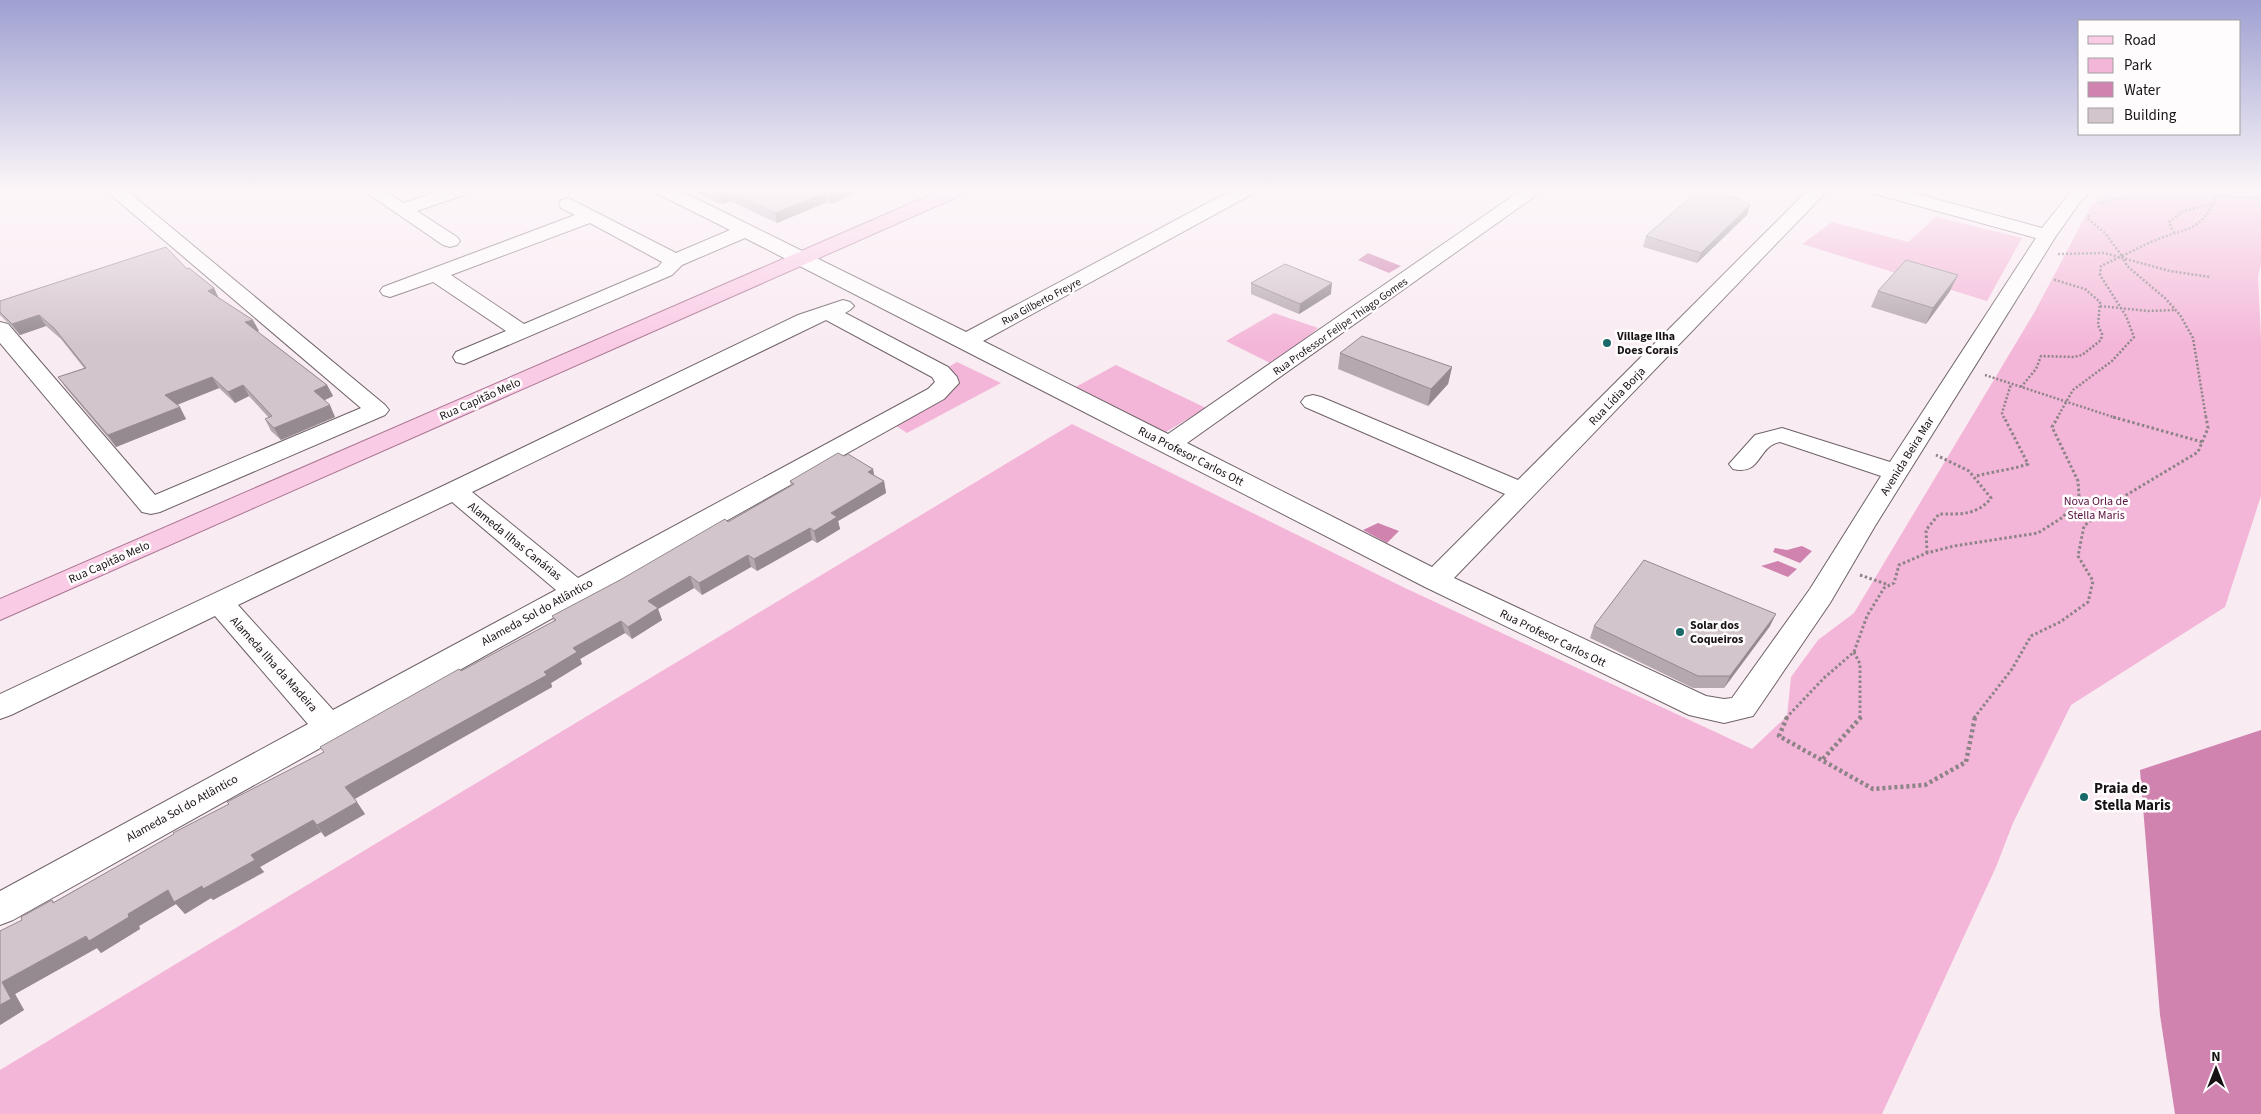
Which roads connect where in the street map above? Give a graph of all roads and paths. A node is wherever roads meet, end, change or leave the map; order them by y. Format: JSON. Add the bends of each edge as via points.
{"nodes":[{"id":1,"x":175,"y":241,"type":"edge"},
{"id":2,"x":524,"y":241,"type":"edge"},
{"id":3,"x":638,"y":241,"type":"edge"},
{"id":4,"x":722,"y":241,"type":"edge"},
{"id":5,"x":765,"y":241,"type":"edge"},
{"id":6,"x":842,"y":241,"type":"edge"},
{"id":7,"x":1152,"y":241,"type":"edge"},
{"id":8,"x":1461,"y":241,"type":"edge"},
{"id":9,"x":1769,"y":241,"type":"edge"},
{"id":10,"x":2040,"y":241,"type":"edge"},
{"id":11,"x":2111,"y":241,"type":"edge"},
{"id":12,"x":2156,"y":241,"type":"edge"},
{"id":13,"x":2043,"y":242,"type":"junction"},
{"id":14,"x":2121,"y":256,"type":"junction"},
{"id":15,"x":801,"y":259,"type":"junction"},
{"id":16,"x":675,"y":261,"type":"junction"},
{"id":17,"x":435,"y":274,"type":"junction"},
{"id":18,"x":2210,"y":277,"type":"dead end"},
{"id":19,"x":2052,"y":278,"type":"dead end"},
{"id":20,"x":390,"y":291,"type":"dead end"},
{"id":21,"x":868,"y":292,"type":"junction"},
{"id":22,"x":2100,"y":306,"type":"junction"},
{"id":23,"x":2122,"y":310,"type":"junction"},
{"id":24,"x":2175,"y":310,"type":"junction"},
{"id":25,"x":827,"y":312,"type":"junction"},
{"id":26,"x":0,"y":329,"type":"edge"},
{"id":27,"x":522,"y":332,"type":"junction"},
{"id":28,"x":966,"y":341,"type":"junction"},
{"id":29,"x":464,"y":357,"type":"dead end"},
{"id":30,"x":1964,"y":367,"type":"junction"},
{"id":31,"x":2011,"y":384,"type":"junction"},
{"id":32,"x":2021,"y":388,"type":"junction"},
{"id":33,"x":2066,"y":401,"type":"junction"},
{"id":34,"x":1313,"y":402,"type":"dead end"},
{"id":35,"x":2202,"y":442,"type":"junction"},
{"id":36,"x":1168,"y":445,"type":"junction"},
{"id":37,"x":1936,"y":455,"type":"dead end"},
{"id":38,"x":1742,"y":464,"type":"dead end"},
{"id":39,"x":1897,"y":473,"type":"junction"},
{"id":40,"x":1977,"y":476,"type":"junction"},
{"id":41,"x":454,"y":491,"type":"junction"},
{"id":42,"x":1523,"y":492,"type":"junction"},
{"id":43,"x":1927,"y":554,"type":"junction"},
{"id":44,"x":1435,"y":580,"type":"junction"},
{"id":45,"x":576,"y":591,"type":"junction"},
{"id":46,"x":219,"y":602,"type":"junction"},
{"id":47,"x":0,"y":610,"type":"edge"},
{"id":48,"x":1854,"y":652,"type":"junction"},
{"id":49,"x":0,"y":707,"type":"edge"},
{"id":50,"x":1724,"y":710,"type":"joint"},
{"id":51,"x":329,"y":726,"type":"junction"},
{"id":52,"x":1823,"y":759,"type":"junction"},
{"id":53,"x":0,"y":909,"type":"edge"}],
"edges":[{"from":1,"to":26,"type":"street","via":[[377,410],[151,506]]},
{"from":2,"to":17,"type":"street"},
{"from":3,"to":16,"type":"street"},
{"from":4,"to":16,"type":"street"},
{"from":5,"to":15,"type":"street","name":"Rua Profesor Carlos Ott"},
{"from":6,"to":15,"type":"main road","name":"Rua Capitão Melo"},
{"from":7,"to":28,"type":"street","name":"Rua Gilberto Freyre"},
{"from":8,"to":36,"type":"street","name":"Rua Professor Felipe Thiago Gomes"},
{"from":9,"to":42,"type":"street","name":"Rua Lídia Borja"},
{"from":10,"to":13,"type":"street"},
{"from":11,"to":14,"type":"path"},
{"from":12,"to":14,"type":"path"},
{"from":13,"to":14,"type":"path","via":[[2069,256],[2094,252]]},
{"from":13,"to":30,"type":"street","name":"Avenida Beira Mar"},
{"from":14,"to":18,"type":"path","via":[[2177,273]]},
{"from":14,"to":23,"type":"path","via":[[2101,266],[2100,274]]},
{"from":14,"to":24,"type":"path","via":[[2127,266]]},
{"from":15,"to":21,"type":"street","name":"Rua Profesor Carlos Ott"},
{"from":15,"to":47,"type":"main road","name":"Rua Capitão Melo"},
{"from":16,"to":27,"type":"street","via":[[666,272]]},
{"from":17,"to":20,"type":"street"},
{"from":17,"to":27,"type":"street"},
{"from":19,"to":22,"type":"path","via":[[2083,288],[2096,296]]},
{"from":21,"to":25,"type":"street"},
{"from":21,"to":28,"type":"street","name":"Rua Profesor Carlos Ott"},
{"from":22,"to":23,"type":"path"},
{"from":22,"to":32,"type":"path","via":[[2098,325],[2101,340],[2082,355],[2042,356],[2036,370]]},
{"from":23,"to":24,"type":"path"},
{"from":23,"to":33,"type":"path","via":[[2134,337],[2112,361],[2074,390]]},
{"from":24,"to":35,"type":"path","via":[[2193,338],[2208,428]]},
{"from":25,"to":41,"type":"street"},
{"from":25,"to":45,"type":"street","name":"Alameda Sol do Atlântico","via":[[940,372],[947,383],[936,394]]},
{"from":27,"to":29,"type":"street"},
{"from":28,"to":36,"type":"street","name":"Rua Profesor Carlos Ott"},
{"from":30,"to":31,"type":"path"},
{"from":30,"to":39,"type":"street","name":"Avenida Beira Mar"},
{"from":31,"to":32,"type":"path"},
{"from":31,"to":40,"type":"path","via":[[2002,413],[2028,464]]},
{"from":32,"to":33,"type":"path"},
{"from":33,"to":35,"type":"path"},
{"from":33,"to":43,"type":"path","via":[[2052,427],[2078,481],[2080,496],[2063,518],[2038,533],[1954,546]]},
{"from":34,"to":42,"type":"street"},
{"from":35,"to":52,"type":"path","via":[[2198,452],[2108,506],[2084,526],[2078,556],[2093,581],[2088,602],[2060,622],[2031,636],[2012,669],[1974,719],[1966,762],[1925,785],[1873,789]]},
{"from":36,"to":44,"type":"street","name":"Rua Profesor Carlos Ott"},
{"from":37,"to":40,"type":"path","via":[[1963,466]]},
{"from":38,"to":39,"type":"street","via":[[1763,439],[1782,435]]},
{"from":39,"to":50,"type":"street","name":"Avenida Beira Mar","via":[[1820,596],[1742,708]]},
{"from":40,"to":43,"type":"path","via":[[1991,498],[1988,504],[1972,513],[1939,514],[1926,530]]},
{"from":41,"to":45,"type":"street","name":"Alameda Ilhas Canárias"},
{"from":41,"to":46,"type":"street"},
{"from":42,"to":44,"type":"street","name":"Rua Lídia Borja"},
{"from":43,"to":48,"type":"path","via":[[1899,565],[1894,583],[1884,588],[1867,616]]},
{"from":44,"to":50,"type":"street","name":"Rua Profesor Carlos Ott","via":[[1700,707]]},
{"from":45,"to":51,"type":"street","name":"Alameda Sol do Atlântico"},
{"from":46,"to":49,"type":"street"},
{"from":46,"to":51,"type":"street","name":"Alameda Ilha da Madeira"},
{"from":48,"to":52,"type":"path","via":[[1860,664],[1861,717]]},
{"from":48,"to":52,"type":"path","via":[[1787,716],[1779,736]]},
{"from":51,"to":53,"type":"street","name":"Alameda Sol do Atlântico"}]}
